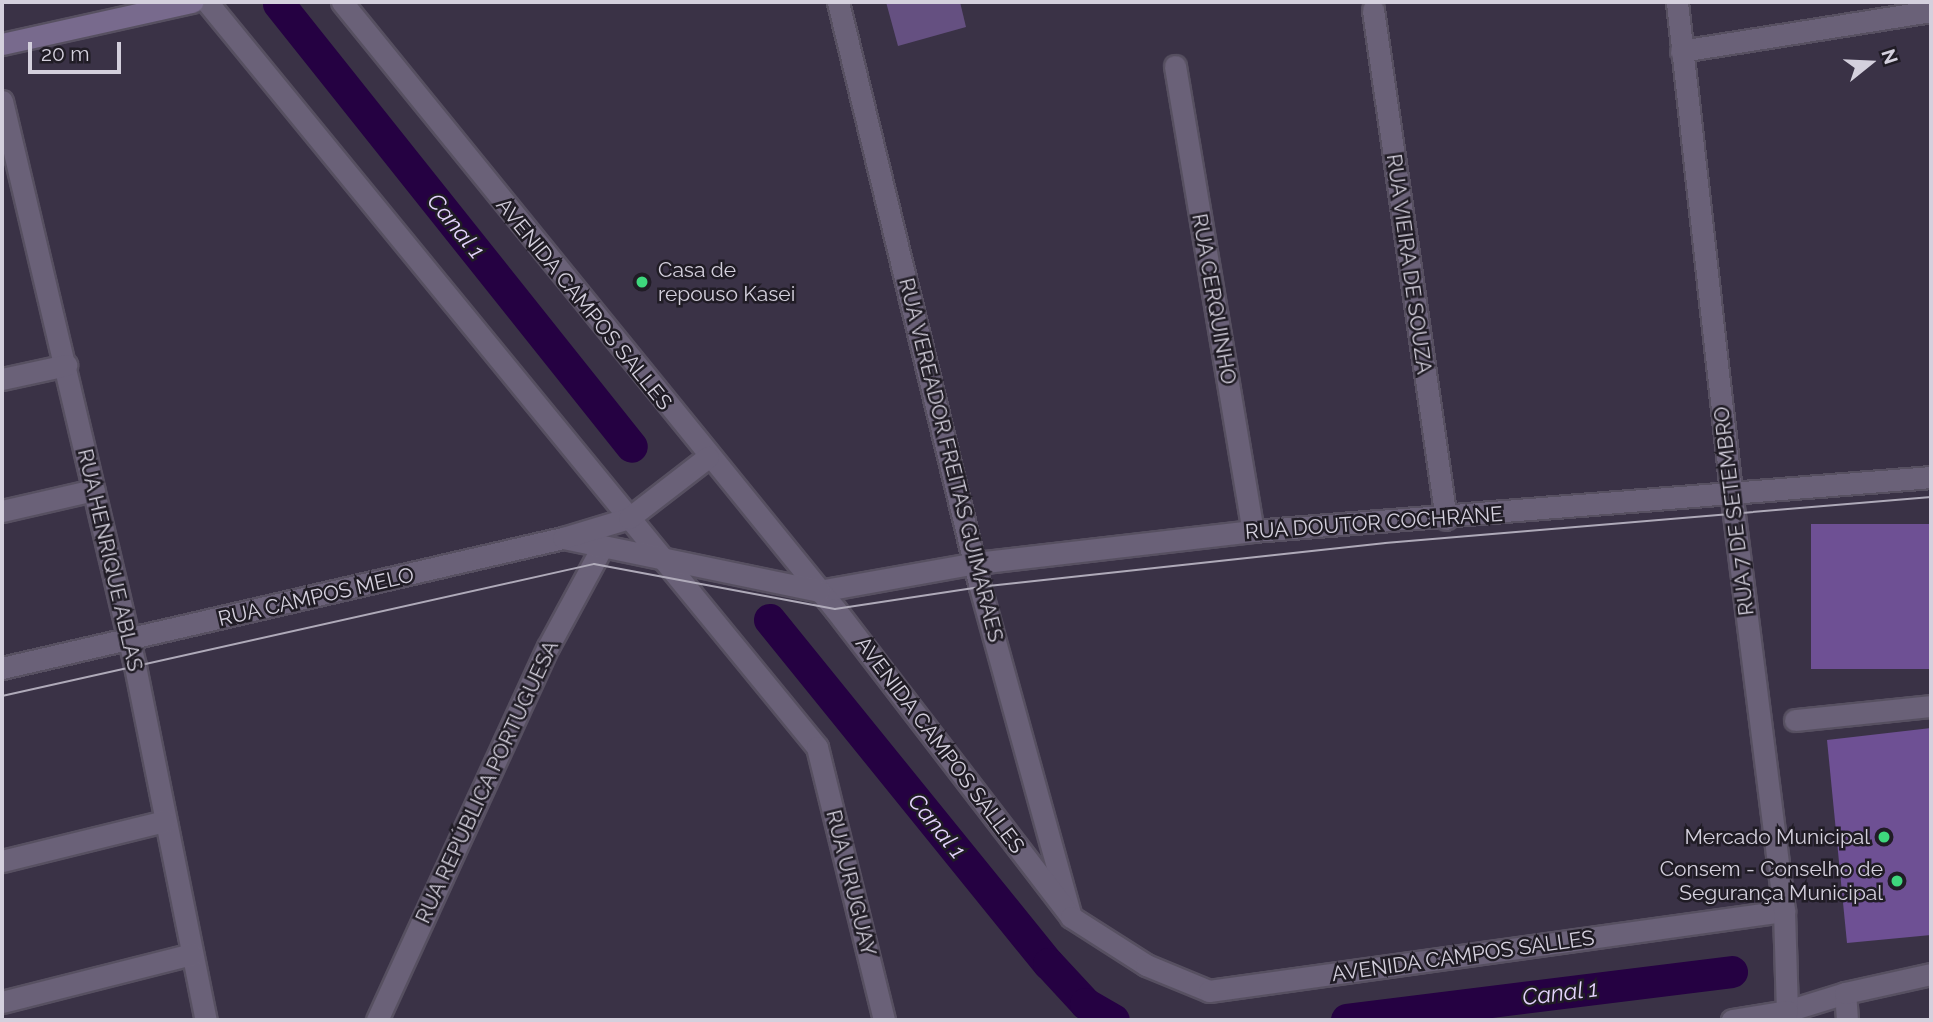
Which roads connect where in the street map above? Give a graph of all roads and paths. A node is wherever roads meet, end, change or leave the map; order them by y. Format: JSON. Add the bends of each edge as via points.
{"nodes":[{"id":1,"x":192,"y":2,"type":"edge"},
{"id":2,"x":206,"y":2,"type":"edge"},
{"id":3,"x":342,"y":2,"type":"edge"},
{"id":4,"x":838,"y":2,"type":"edge"},
{"id":5,"x":1677,"y":2,"type":"edge"},
{"id":6,"x":1373,"y":10,"type":"dead end"},
{"id":7,"x":1931,"y":10,"type":"edge"},
{"id":8,"x":2,"y":44,"type":"edge"},
{"id":9,"x":1681,"y":51,"type":"junction"},
{"id":10,"x":1175,"y":66,"type":"dead end"},
{"id":11,"x":2,"y":102,"type":"edge"},
{"id":12,"x":65,"y":365,"type":"junction"},
{"id":13,"x":2,"y":379,"type":"edge"},
{"id":14,"x":708,"y":457,"type":"junction"},
{"id":15,"x":1931,"y":477,"type":"edge"},
{"id":16,"x":94,"y":490,"type":"junction"},
{"id":17,"x":1731,"y":491,"type":"junction"},
{"id":18,"x":2,"y":511,"type":"edge"},
{"id":19,"x":629,"y":518,"type":"junction"},
{"id":20,"x":1446,"y":519,"type":"junction"},
{"id":21,"x":1253,"y":531,"type":"junction"},
{"id":22,"x":563,"y":538,"type":"junction"},
{"id":23,"x":602,"y":547,"type":"junction"},
{"id":24,"x":662,"y":558,"type":"junction"},
{"id":25,"x":976,"y":563,"type":"junction"},
{"id":26,"x":819,"y":591,"type":"junction"},
{"id":27,"x":129,"y":641,"type":"junction"},
{"id":28,"x":2,"y":668,"type":"edge"},
{"id":29,"x":1931,"y":706,"type":"edge"},
{"id":30,"x":1795,"y":720,"type":"dead end"},
{"id":31,"x":165,"y":821,"type":"junction"},
{"id":32,"x":2,"y":861,"type":"edge"},
{"id":33,"x":1784,"y":911,"type":"junction"},
{"id":34,"x":1071,"y":917,"type":"junction"},
{"id":35,"x":192,"y":954,"type":"junction"},
{"id":36,"x":1931,"y":974,"type":"edge"},
{"id":37,"x":1845,"y":993,"type":"junction"},
{"id":38,"x":2,"y":1002,"type":"edge"},
{"id":39,"x":1787,"y":1016,"type":"edge"},
{"id":40,"x":206,"y":1020,"type":"edge"},
{"id":41,"x":377,"y":1020,"type":"edge"},
{"id":42,"x":884,"y":1020,"type":"edge"},
{"id":43,"x":1732,"y":1020,"type":"edge"},
{"id":44,"x":1847,"y":1020,"type":"edge"}],
"edges":[{"from":1,"to":8,"type":"main road"},
{"from":2,"to":19,"type":"street"},
{"from":3,"to":14,"type":"street","name":"AVENIDA CAMPOS SALLES"},
{"from":4,"to":25,"type":"street","name":"RUA VEREADOR FREITAS GUIMARAES"},
{"from":5,"to":9,"type":"street","name":"RUA 7 DE SETEMBRO"},
{"from":6,"to":20,"type":"street","name":"RUA VIEIRA DE SOUZA"},
{"from":7,"to":9,"type":"street"},
{"from":9,"to":17,"type":"street","name":"RUA 7 DE SETEMBRO"},
{"from":10,"to":21,"type":"street","name":"RUA CERQUINHO"},
{"from":11,"to":12,"type":"street","name":"RUA HENRIQUE ABLAS"},
{"from":12,"to":13,"type":"street"},
{"from":12,"to":16,"type":"street","name":"RUA HENRIQUE ABLAS"},
{"from":14,"to":19,"type":"street"},
{"from":14,"to":26,"type":"street","name":"AVENIDA CAMPOS SALLES"},
{"from":15,"to":17,"type":"street","name":"RUA DOUTOR COCHRANE"},
{"from":16,"to":18,"type":"street"},
{"from":16,"to":27,"type":"street","name":"RUA HENRIQUE ABLAS"},
{"from":17,"to":20,"type":"street","name":"RUA DOUTOR COCHRANE"},
{"from":17,"to":33,"type":"street","name":"RUA 7 DE SETEMBRO"},
{"from":19,"to":22,"type":"street","name":"RUA CAMPOS MELO"},
{"from":19,"to":24,"type":"street"},
{"from":20,"to":21,"type":"street","name":"RUA DOUTOR COCHRANE"},
{"from":21,"to":25,"type":"street","name":"RUA DOUTOR COCHRANE"},
{"from":22,"to":23,"type":"street"},
{"from":22,"to":27,"type":"street","name":"RUA CAMPOS MELO"},
{"from":23,"to":24,"type":"street"},
{"from":23,"to":41,"type":"street","name":"RUA REPÚBLICA PORTUGUESA","via":[[548,647]]},
{"from":24,"to":26,"type":"street"},
{"from":24,"to":42,"type":"street","name":"RUA URUGUAY","via":[[817,747]]},
{"from":25,"to":26,"type":"street","name":"RUA DOUTOR COCHRANE"},
{"from":25,"to":34,"type":"street","name":"RUA VEREADOR FREITAS GUIMARAES"},
{"from":26,"to":34,"type":"street","name":"AVENIDA CAMPOS SALLES"},
{"from":27,"to":28,"type":"street","name":"RUA CAMPOS MELO"},
{"from":27,"to":31,"type":"street","name":"RUA HENRIQUE ABLAS"},
{"from":29,"to":30,"type":"street"},
{"from":31,"to":32,"type":"street"},
{"from":31,"to":35,"type":"street","name":"RUA HENRIQUE ABLAS"},
{"from":33,"to":34,"type":"street","name":"AVENIDA CAMPOS SALLES","via":[[1209,991],[1146,965]]},
{"from":33,"to":39,"type":"street","name":"RUA 7 DE SETEMBRO"},
{"from":35,"to":38,"type":"street"},
{"from":35,"to":40,"type":"street","name":"RUA HENRIQUE ABLAS"},
{"from":36,"to":37,"type":"street"},
{"from":37,"to":39,"type":"street"},
{"from":37,"to":44,"type":"street"},
{"from":39,"to":43,"type":"street"}]}
